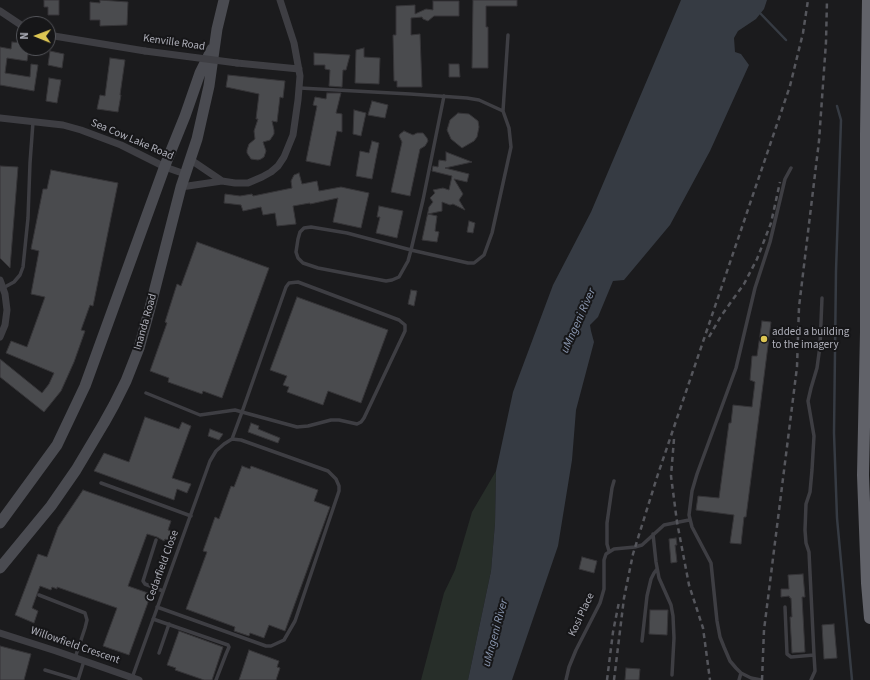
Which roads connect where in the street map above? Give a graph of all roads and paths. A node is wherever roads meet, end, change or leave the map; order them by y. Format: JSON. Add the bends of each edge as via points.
{"nodes":[{"id":1,"x":224,"y":0,"type":"edge"},
{"id":2,"x":280,"y":0,"type":"edge"},
{"id":3,"x":868,"y":0,"type":"edge"},
{"id":4,"x":0,"y":11,"type":"edge"},
{"id":5,"x":16,"y":22,"type":"edge"},
{"id":6,"x":56,"y":36,"type":"edge"},
{"id":7,"x":508,"y":36,"type":"dead end"},
{"id":8,"x":215,"y":42,"type":"junction"},
{"id":9,"x":299,"y":69,"type":"junction"},
{"id":10,"x":300,"y":88,"type":"junction"},
{"id":11,"x":444,"y":96,"type":"junction"},
{"id":12,"x":503,"y":112,"type":"junction"},
{"id":13,"x":0,"y":118,"type":"edge"},
{"id":14,"x":33,"y":120,"type":"junction"},
{"id":15,"x":191,"y":160,"type":"junction"},
{"id":16,"x":165,"y":167,"type":"junction"},
{"id":17,"x":790,"y":168,"type":"dead end"},
{"id":18,"x":185,"y":174,"type":"junction"},
{"id":19,"x":222,"y":181,"type":"junction"},
{"id":20,"x":181,"y":187,"type":"junction"},
{"id":21,"x":868,"y":192,"type":"edge"},
{"id":22,"x":411,"y":250,"type":"junction"},
{"id":23,"x":0,"y":280,"type":"edge"},
{"id":24,"x":3,"y":288,"type":"junction"},
{"id":25,"x":822,"y":298,"type":"dead end"},
{"id":26,"x":0,"y":337,"type":"edge"},
{"id":27,"x":146,"y":393,"type":"dead end"},
{"id":28,"x":242,"y":412,"type":"junction"},
{"id":29,"x":232,"y":440,"type":"junction"},
{"id":30,"x":614,"y":481,"type":"dead end"},
{"id":31,"x":101,"y":482,"type":"dead end"},
{"id":32,"x":190,"y":516,"type":"junction"},
{"id":33,"x":689,"y":520,"type":"junction"},
{"id":34,"x":0,"y":523,"type":"edge"},
{"id":35,"x":653,"y":534,"type":"junction"},
{"id":36,"x":156,"y":540,"type":"dead end"},
{"id":37,"x":609,"y":551,"type":"junction"},
{"id":38,"x":0,"y":568,"type":"edge"},
{"id":39,"x":657,"y":569,"type":"junction"},
{"id":40,"x":163,"y":591,"type":"junction"},
{"id":41,"x":39,"y":595,"type":"dead end"},
{"id":42,"x":785,"y":606,"type":"dead end"},
{"id":43,"x":157,"y":607,"type":"junction"},
{"id":44,"x":870,"y":618,"type":"edge"},
{"id":45,"x":153,"y":619,"type":"junction"},
{"id":46,"x":168,"y":624,"type":"junction"},
{"id":47,"x":1,"y":633,"type":"edge"},
{"id":48,"x":642,"y":642,"type":"dead end"},
{"id":49,"x":159,"y":653,"type":"dead end"},
{"id":50,"x":814,"y":655,"type":"junction"},
{"id":51,"x":75,"y":658,"type":"junction"},
{"id":52,"x":84,"y":660,"type":"junction"},
{"id":53,"x":45,"y":670,"type":"dead end"},
{"id":54,"x":741,"y":673,"type":"junction"},
{"id":55,"x":672,"y":675,"type":"dead end"},
{"id":56,"x":136,"y":679,"type":"edge"},
{"id":57,"x":78,"y":680,"type":"edge"},
{"id":58,"x":216,"y":680,"type":"edge"},
{"id":59,"x":566,"y":680,"type":"edge"},
{"id":60,"x":739,"y":680,"type":"edge"},
{"id":61,"x":761,"y":680,"type":"edge"},
{"id":62,"x":811,"y":680,"type":"edge"}],
"edges":[{"from":1,"to":8,"type":"main road","name":"Inanda Road"},
{"from":2,"to":9,"type":"street","via":[[294,43]]},
{"from":3,"to":21,"type":"highway"},
{"from":4,"to":5,"type":"street"},
{"from":6,"to":9,"type":"street","name":"Kenville Road","bridge":true,"via":[[237,63]]},
{"from":7,"to":12,"type":"lane"},
{"from":8,"to":15,"type":"main road","name":"Inanda Road","via":[[209,86]]},
{"from":8,"to":16,"type":"main road","name":"Inanda Road","via":[[200,73]]},
{"from":9,"to":10,"type":"street"},
{"from":10,"to":11,"type":"lane"},
{"from":10,"to":19,"type":"street","via":[[293,135],[278,166],[262,178],[248,183]]},
{"from":11,"to":12,"type":"lane","via":[[479,100]]},
{"from":11,"to":22,"type":"lane"},
{"from":12,"to":22,"type":"lane","via":[[510,128],[510,147],[492,233],[484,254],[474,263],[468,263]]},
{"from":13,"to":14,"type":"street","name":"Sea Cow Lake Road"},
{"from":14,"to":16,"type":"street","name":"Sea Cow Lake Road","via":[[62,125],[100,137]]},
{"from":14,"to":24,"type":"lane","via":[[23,267],[14,282]]},
{"from":15,"to":18,"type":"main road","name":"Inanda Road"},
{"from":15,"to":19,"type":"street"},
{"from":16,"to":18,"type":"street","name":"Sea Cow Lake Road"},
{"from":16,"to":34,"type":"main road","name":"Inanda Road","via":[[85,386],[57,444]]},
{"from":17,"to":33,"type":"lane","via":[[755,288],[736,368],[692,491]]},
{"from":18,"to":20,"type":"main road","name":"Inanda Road"},
{"from":19,"to":20,"type":"street"},
{"from":20,"to":38,"type":"main road","name":"Inanda Road","via":[[139,348],[126,381],[65,487]]},
{"from":21,"to":44,"type":"highway","via":[[863,475]]},
{"from":22,"to":22,"type":"lane","via":[[406,268],[399,277],[386,281],[302,263],[298,258],[296,246],[300,232],[311,227],[347,233]]},
{"from":23,"to":24,"type":"street"},
{"from":24,"to":26,"type":"street","via":[[7,310]]},
{"from":25,"to":50,"type":"lane","via":[[820,346],[808,401],[814,436],[805,530],[809,552]]},
{"from":27,"to":28,"type":"lane","via":[[200,415],[235,410]]},
{"from":28,"to":28,"type":"lane","via":[[297,427],[331,420],[359,423],[364,418],[405,331],[405,325],[399,320],[298,282],[289,283]]},
{"from":28,"to":29,"type":"lane"},
{"from":29,"to":32,"type":"lane","name":"Cedarfield Close","via":[[216,451],[210,461]]},
{"from":29,"to":43,"type":"lane","via":[[241,440],[328,472],[339,486],[295,621],[284,640],[271,646]]},
{"from":30,"to":37,"type":"lane","via":[[607,523]]},
{"from":31,"to":32,"type":"lane"},
{"from":32,"to":40,"type":"lane","name":"Cedarfield Close"},
{"from":33,"to":35,"type":"lane","via":[[664,524]]},
{"from":33,"to":54,"type":"lane","via":[[711,563],[720,637],[730,661]]},
{"from":35,"to":37,"type":"lane","via":[[642,545]]},
{"from":35,"to":39,"type":"lane"},
{"from":36,"to":40,"type":"lane","via":[[143,581]]},
{"from":37,"to":59,"type":"lane","name":"Kosi Place","via":[[604,560],[604,589],[600,603],[576,650]]},
{"from":39,"to":48,"type":"lane","via":[[651,579],[647,596]]},
{"from":39,"to":55,"type":"lane","via":[[673,616]]},
{"from":40,"to":43,"type":"lane","name":"Cedarfield Close"},
{"from":41,"to":51,"type":"lane","via":[[85,613],[87,620]]},
{"from":42,"to":50,"type":"lane","via":[[787,654],[791,657]]},
{"from":43,"to":45,"type":"lane","name":"Cedarfield Close"},
{"from":45,"to":46,"type":"lane"},
{"from":45,"to":56,"type":"lane","name":"Cedarfield Close"},
{"from":46,"to":49,"type":"lane"},
{"from":46,"to":58,"type":"lane","via":[[228,645]]},
{"from":47,"to":51,"type":"street","name":"Willowfield Crescent"},
{"from":50,"to":62,"type":"lane","via":[[815,671]]},
{"from":51,"to":52,"type":"street","name":"Willowfield Crescent"},
{"from":52,"to":56,"type":"street","name":"Willowfield Crescent"},
{"from":52,"to":57,"type":"lane"},
{"from":53,"to":57,"type":"lane"},
{"from":54,"to":60,"type":"lane"},
{"from":54,"to":61,"type":"lane"}]}
